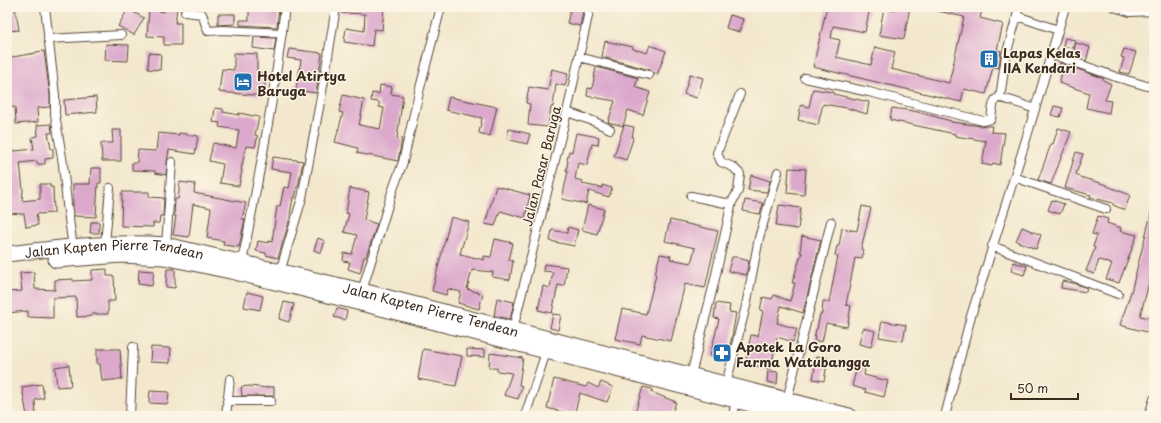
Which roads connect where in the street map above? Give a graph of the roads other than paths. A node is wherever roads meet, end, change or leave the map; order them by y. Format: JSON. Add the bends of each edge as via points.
{"nodes":[{"id":1,"x":45,"y":7,"type":"edge"},
{"id":2,"x":285,"y":7,"type":"edge"},
{"id":3,"x":336,"y":7,"type":"edge"},
{"id":4,"x":440,"y":7,"type":"edge"},
{"id":5,"x":590,"y":7,"type":"edge"},
{"id":6,"x":1018,"y":7,"type":"edge"},
{"id":7,"x":1065,"y":7,"type":"edge"},
{"id":8,"x":1114,"y":7,"type":"edge"},
{"id":9,"x":1154,"y":11,"type":"edge"},
{"id":10,"x":185,"y":12,"type":"dead end"},
{"id":11,"x":1017,"y":16,"type":"junction"},
{"id":12,"x":1058,"y":30,"type":"junction"},
{"id":13,"x":282,"y":33,"type":"junction"},
{"id":14,"x":122,"y":35,"type":"dead end"},
{"id":15,"x":48,"y":39,"type":"junction"},
{"id":16,"x":1051,"y":54,"type":"junction"},
{"id":17,"x":579,"y":57,"type":"junction"},
{"id":18,"x":649,"y":76,"type":"dead end"},
{"id":19,"x":805,"y":78,"type":"dead end"},
{"id":20,"x":1154,"y":88,"type":"edge"},
{"id":21,"x":740,"y":94,"type":"dead end"},
{"id":22,"x":1000,"y":98,"type":"junction"},
{"id":23,"x":1035,"y":109,"type":"junction"},
{"id":24,"x":567,"y":112,"type":"junction"},
{"id":25,"x":610,"y":129,"type":"dead end"},
{"id":26,"x":172,"y":162,"type":"dead end"},
{"id":27,"x":778,"y":172,"type":"dead end"},
{"id":28,"x":1014,"y":176,"type":"junction"},
{"id":29,"x":110,"y":188,"type":"dead end"},
{"id":30,"x":692,"y":196,"type":"dead end"},
{"id":31,"x":732,"y":202,"type":"junction"},
{"id":32,"x":1106,"y":209,"type":"dead end"},
{"id":33,"x":831,"y":222,"type":"dead end"},
{"id":34,"x":105,"y":244,"type":"junction"},
{"id":35,"x":166,"y":245,"type":"junction"},
{"id":36,"x":992,"y":246,"type":"junction"},
{"id":37,"x":73,"y":248,"type":"junction"},
{"id":38,"x":7,"y":254,"type":"edge"},
{"id":39,"x":242,"y":262,"type":"junction"},
{"id":40,"x":7,"y":264,"type":"edge"},
{"id":41,"x":280,"y":272,"type":"junction"},
{"id":42,"x":362,"y":292,"type":"junction"},
{"id":43,"x":1118,"y":294,"type":"dead end"},
{"id":44,"x":511,"y":336,"type":"junction"},
{"id":45,"x":133,"y":347,"type":"dead end"},
{"id":46,"x":546,"y":352,"type":"junction"},
{"id":47,"x":691,"y":375,"type":"junction"},
{"id":48,"x":230,"y":379,"type":"dead end"},
{"id":49,"x":726,"y":384,"type":"junction"},
{"id":50,"x":1154,"y":399,"type":"edge"},
{"id":51,"x":736,"y":400,"type":"junction"},
{"id":52,"x":788,"y":400,"type":"junction"},
{"id":53,"x":227,"y":401,"type":"junction"},
{"id":54,"x":271,"y":401,"type":"dead end"},
{"id":55,"x":130,"y":416,"type":"edge"},
{"id":56,"x":226,"y":416,"type":"edge"},
{"id":57,"x":526,"y":416,"type":"edge"},
{"id":58,"x":732,"y":416,"type":"edge"},
{"id":59,"x":797,"y":416,"type":"edge"},
{"id":60,"x":849,"y":416,"type":"edge"},
{"id":61,"x":945,"y":416,"type":"edge"},
{"id":62,"x":1149,"y":416,"type":"edge"}],
"edges":[{"from":1,"to":15,"type":"street"},
{"from":2,"to":13,"type":"street"},
{"from":3,"to":41,"type":"street","via":[[302,198]]},
{"from":4,"to":42,"type":"street","via":[[403,162]]},
{"from":5,"to":17,"type":"street","name":"Jalan Pasar Baruga"},
{"from":6,"to":11,"type":"street"},
{"from":7,"to":12,"type":"street"},
{"from":8,"to":9,"type":"street","via":[[1130,12]]},
{"from":10,"to":13,"type":"street","via":[[202,14],[208,30]]},
{"from":11,"to":12,"type":"street"},
{"from":11,"to":22,"type":"street","via":[[1006,55]]},
{"from":12,"to":16,"type":"street"},
{"from":13,"to":39,"type":"street","via":[[268,130]]},
{"from":14,"to":15,"type":"street"},
{"from":15,"to":37,"type":"street"},
{"from":16,"to":20,"type":"street"},
{"from":16,"to":23,"type":"street"},
{"from":17,"to":18,"type":"street"},
{"from":17,"to":24,"type":"street","name":"Jalan Pasar Baruga"},
{"from":19,"to":22,"type":"street","via":[[983,121],[991,119],[995,100]]},
{"from":21,"to":31,"type":"street","via":[[717,153],[721,162],[733,167],[740,174],[738,191]]},
{"from":22,"to":23,"type":"street"},
{"from":23,"to":28,"type":"street"},
{"from":24,"to":25,"type":"street"},
{"from":24,"to":44,"type":"street","name":"Jalan Pasar Baruga"},
{"from":26,"to":35,"type":"street"},
{"from":27,"to":49,"type":"street","via":[[759,238]]},
{"from":28,"to":32,"type":"street"},
{"from":28,"to":36,"type":"street"},
{"from":29,"to":34,"type":"street"},
{"from":30,"to":31,"type":"street","via":[[725,203]]},
{"from":31,"to":47,"type":"street"},
{"from":33,"to":52,"type":"street"},
{"from":34,"to":35,"type":"highway","name":"Jalan Kapten Pierre Tendean"},
{"from":34,"to":37,"type":"highway","name":"Jalan Kapten Pierre Tendean"},
{"from":35,"to":39,"type":"highway","name":"Jalan Kapten Pierre Tendean"},
{"from":36,"to":43,"type":"street"},
{"from":36,"to":61,"type":"street"},
{"from":37,"to":38,"type":"highway","name":"Jalan Kapten Pierre Tendean"},
{"from":39,"to":41,"type":"highway","name":"Jalan Kapten Pierre Tendean"},
{"from":40,"to":44,"type":"highway","name":"Jalan Kapten Pierre Tendean","via":[[120,255],[164,257]]},
{"from":41,"to":42,"type":"highway","name":"Jalan Kapten Pierre Tendean"},
{"from":42,"to":44,"type":"highway","name":"Jalan Kapten Pierre Tendean"},
{"from":44,"to":46,"type":"highway","name":"Jalan Kapten Pierre Tendean"},
{"from":44,"to":47,"type":"highway","name":"Jalan Kapten Pierre Tendean"},
{"from":45,"to":55,"type":"street"},
{"from":46,"to":51,"type":"highway","name":"Jalan Kapten Pierre Tendean"},
{"from":46,"to":57,"type":"street"},
{"from":47,"to":49,"type":"highway","name":"Jalan Kapten Pierre Tendean"},
{"from":48,"to":53,"type":"street"},
{"from":49,"to":52,"type":"highway","name":"Jalan Kapten Pierre Tendean"},
{"from":50,"to":62,"type":"street"},
{"from":51,"to":58,"type":"street"},
{"from":51,"to":59,"type":"highway","name":"Jalan Kapten Pierre Tendean"},
{"from":52,"to":60,"type":"highway","name":"Jalan Kapten Pierre Tendean"},
{"from":53,"to":54,"type":"street"},
{"from":53,"to":56,"type":"street"}]}
